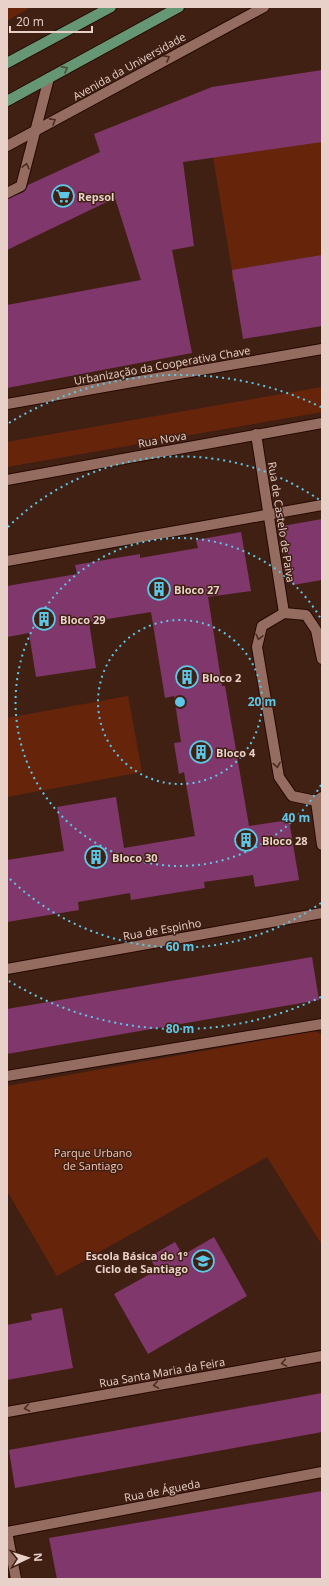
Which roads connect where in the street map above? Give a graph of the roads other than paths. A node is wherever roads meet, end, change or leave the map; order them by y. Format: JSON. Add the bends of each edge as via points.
{"nodes":[{"id":1,"x":111,"y":7,"type":"edge"},
{"id":2,"x":179,"y":7,"type":"edge"},
{"id":3,"x":264,"y":7,"type":"edge"},
{"id":4,"x":7,"y":63,"type":"edge"},
{"id":5,"x":49,"y":78,"type":"junction"},
{"id":6,"x":7,"y":101,"type":"edge"},
{"id":7,"x":35,"y":131,"type":"junction"},
{"id":8,"x":7,"y":146,"type":"edge"},
{"id":9,"x":7,"y":193,"type":"edge"},
{"id":10,"x":322,"y":349,"type":"edge"},
{"id":11,"x":7,"y":404,"type":"edge"},
{"id":12,"x":322,"y":423,"type":"edge"},
{"id":13,"x":256,"y":434,"type":"junction"},
{"id":14,"x":7,"y":480,"type":"edge"},
{"id":15,"x":322,"y":505,"type":"edge"},
{"id":16,"x":268,"y":514,"type":"junction"},
{"id":17,"x":7,"y":561,"type":"edge"},
{"id":18,"x":284,"y":614,"type":"junction"},
{"id":19,"x":322,"y":659,"type":"edge"},
{"id":20,"x":319,"y":799,"type":"edge"},
{"id":21,"x":322,"y":845,"type":"edge"},
{"id":22,"x":322,"y":913,"type":"edge"},
{"id":23,"x":7,"y":969,"type":"edge"},
{"id":24,"x":322,"y":1024,"type":"edge"},
{"id":25,"x":7,"y":1076,"type":"edge"},
{"id":26,"x":322,"y":1356,"type":"edge"},
{"id":27,"x":7,"y":1412,"type":"edge"},
{"id":28,"x":322,"y":1472,"type":"edge"},
{"id":29,"x":7,"y":1532,"type":"edge"},
{"id":30,"x":16,"y":1579,"type":"edge"}],
"edges":[{"from":1,"to":4,"type":"main road"},
{"from":5,"to":2,"type":"main road","one_way":true},
{"from":7,"to":3,"type":"street","name":"Avenida da Universidade","one_way":true},
{"from":5,"to":6,"type":"main road"},
{"from":5,"to":7,"type":"street"},
{"from":7,"to":8,"type":"street","name":"Avenida da Universidade"},
{"from":9,"to":7,"type":"street","one_way":true,"via":[[21,186]]},
{"from":10,"to":11,"type":"street","name":"Urbanização da Cooperativa Chave"},
{"from":12,"to":13,"type":"street","name":"Rua Nova"},
{"from":13,"to":14,"type":"street","name":"Rua Nova"},
{"from":13,"to":16,"type":"street","name":"Rua de Castelo de Paiva"},
{"from":15,"to":16,"type":"street"},
{"from":16,"to":17,"type":"street"},
{"from":16,"to":18,"type":"street","name":"Rua de Castelo de Paiva"},
{"from":18,"to":19,"type":"street","via":[[306,615],[316,630]]},
{"from":18,"to":20,"type":"street","one_way":true,"via":[[262,626],[257,647],[279,777],[292,796]]},
{"from":20,"to":21,"type":"street"},
{"from":22,"to":23,"type":"street","name":"Rua de Espinho"},
{"from":24,"to":25,"type":"street"},
{"from":26,"to":27,"type":"street","name":"Rua Santa Maria da Feira","one_way":true},
{"from":28,"to":29,"type":"street","name":"Rua de Águeda"},
{"from":29,"to":30,"type":"street"}]}
